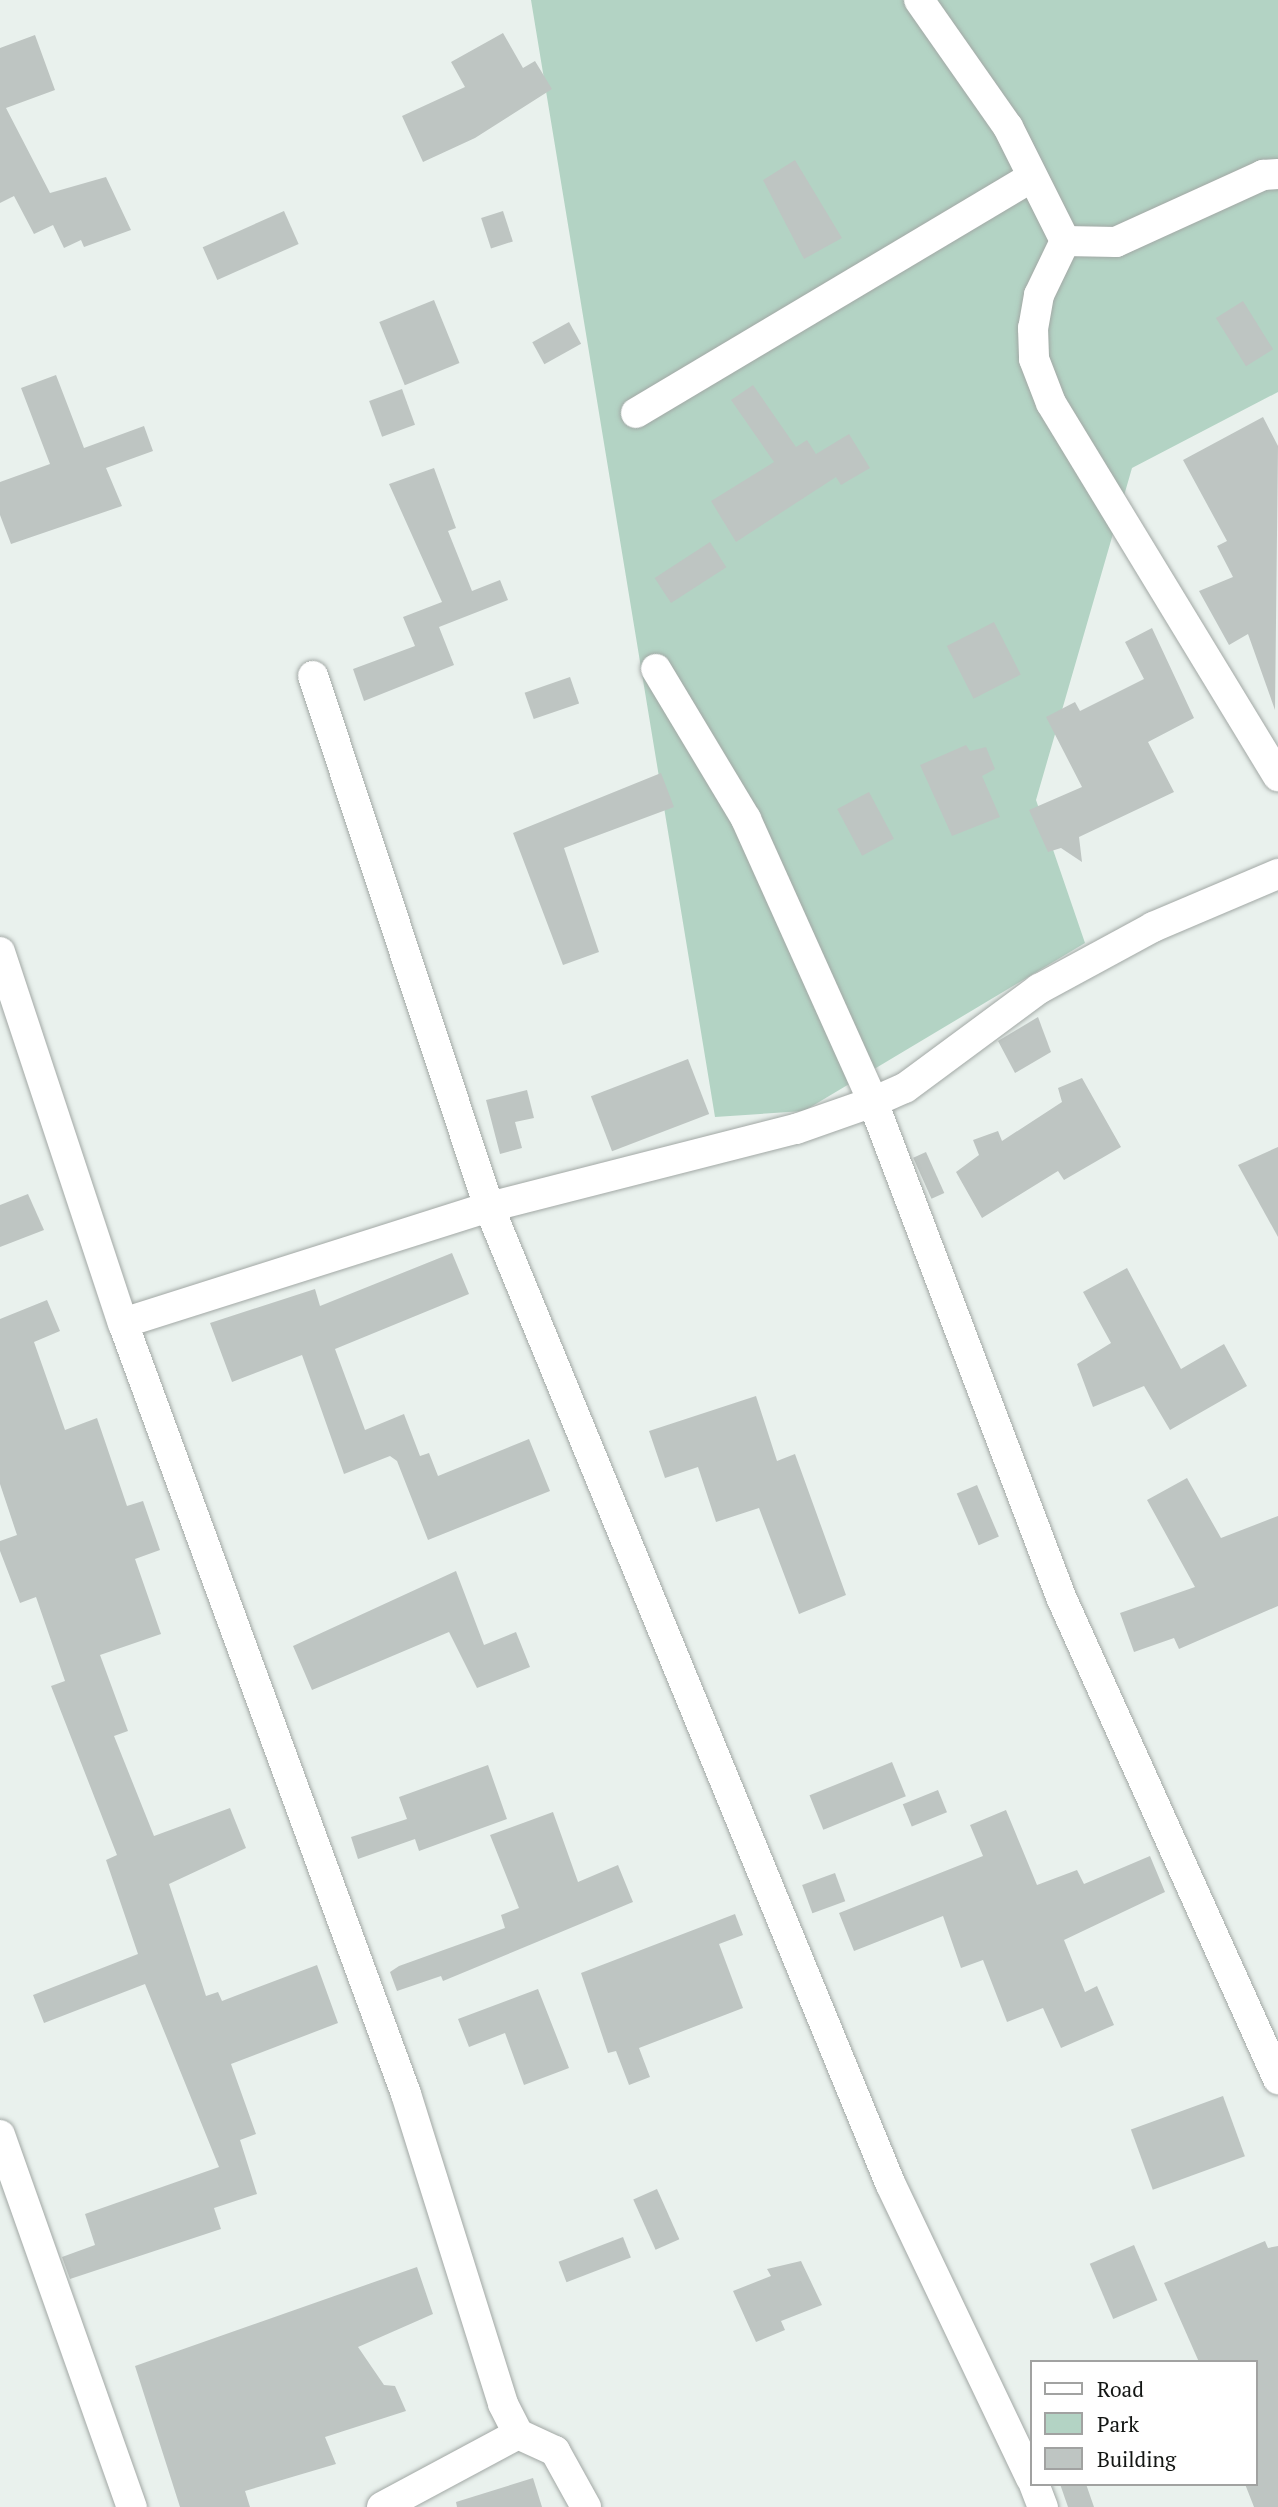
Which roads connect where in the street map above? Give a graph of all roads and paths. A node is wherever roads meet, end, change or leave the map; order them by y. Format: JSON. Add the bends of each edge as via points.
{"nodes":[{"id":1,"x":919,"y":0,"type":"edge"},
{"id":2,"x":1278,"y":174,"type":"edge"},
{"id":3,"x":1032,"y":177,"type":"junction"},
{"id":4,"x":1065,"y":242,"type":"junction"},
{"id":5,"x":636,"y":413,"type":"dead end"},
{"id":6,"x":656,"y":669,"type":"dead end"},
{"id":7,"x":313,"y":676,"type":"dead end"},
{"id":8,"x":1278,"y":777,"type":"edge"},
{"id":9,"x":1278,"y":874,"type":"edge"},
{"id":10,"x":0,"y":952,"type":"edge"},
{"id":11,"x":873,"y":1102,"type":"junction"},
{"id":12,"x":489,"y":1207,"type":"junction"},
{"id":13,"x":123,"y":1322,"type":"junction"},
{"id":14,"x":1278,"y":2079,"type":"edge"},
{"id":15,"x":0,"y":2135,"type":"edge"},
{"id":16,"x":518,"y":2434,"type":"junction"},
{"id":17,"x":1030,"y":2476,"type":"edge"},
{"id":18,"x":1035,"y":2486,"type":"edge"},
{"id":19,"x":132,"y":2507,"type":"edge"},
{"id":20,"x":382,"y":2507,"type":"edge"},
{"id":21,"x":586,"y":2507,"type":"edge"},
{"id":22,"x":1044,"y":2507,"type":"edge"}],
"edges":[{"from":1,"to":3,"type":"street","via":[[986,91]]},
{"from":2,"to":4,"type":"street","via":[[1263,175],[1116,242]]},
{"from":3,"to":4,"type":"street"},
{"from":3,"to":5,"type":"street"},
{"from":4,"to":8,"type":"street","via":[[1039,295],[1032,328],[1034,359],[1051,403]]},
{"from":6,"to":11,"type":"street","via":[[746,819]]},
{"from":7,"to":12,"type":"street"},
{"from":9,"to":11,"type":"street","via":[[1153,927],[1039,989],[936,1066]]},
{"from":10,"to":13,"type":"street"},
{"from":11,"to":12,"type":"street","via":[[796,1129]]},
{"from":11,"to":14,"type":"street","via":[[1061,1597]]},
{"from":12,"to":13,"type":"street"},
{"from":12,"to":17,"type":"street","via":[[891,2185]]},
{"from":13,"to":16,"type":"street","via":[[406,2094]]},
{"from":15,"to":19,"type":"street"},
{"from":16,"to":20,"type":"street"},
{"from":16,"to":21,"type":"street","via":[[555,2451]]},
{"from":18,"to":22,"type":"street"}]}
